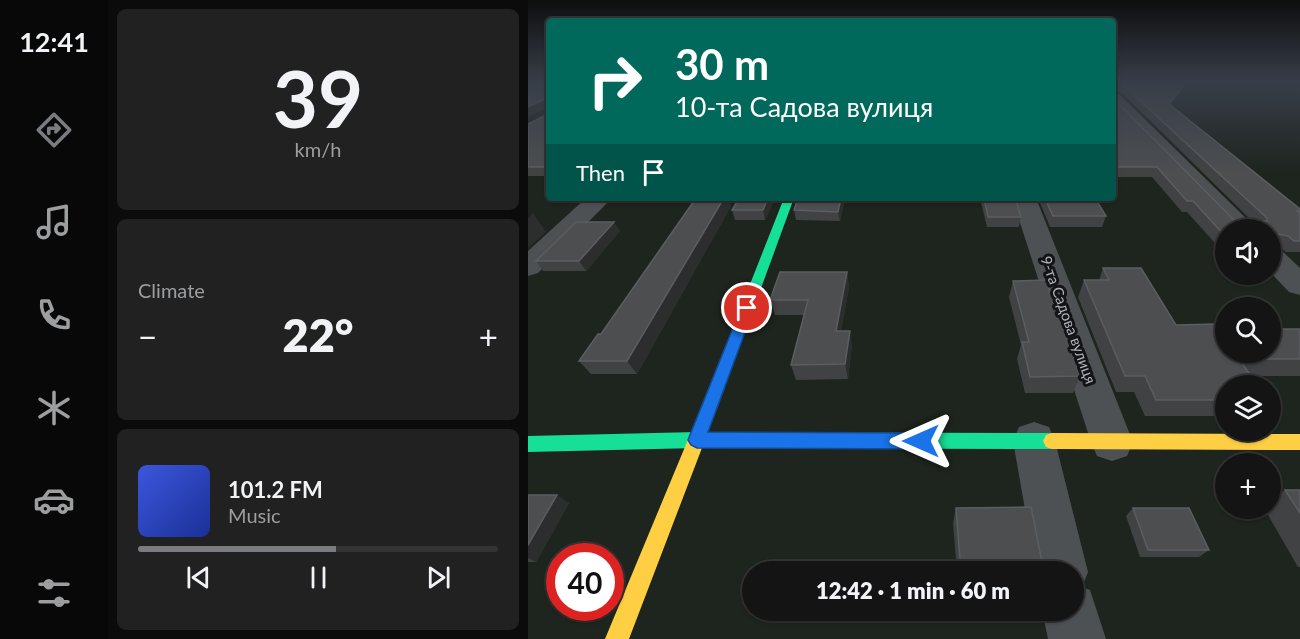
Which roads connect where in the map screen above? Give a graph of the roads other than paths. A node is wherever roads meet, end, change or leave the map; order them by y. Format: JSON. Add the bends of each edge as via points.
{"nodes":[{"id":1,"x":1128,"y":112,"type":"edge"},
{"id":2,"x":597,"y":201,"type":"edge"},
{"id":3,"x":788,"y":201,"type":"edge"},
{"id":4,"x":1025,"y":201,"type":"edge"},
{"id":5,"x":1234,"y":219,"type":"edge"},
{"id":6,"x":1281,"y":266,"type":"edge"},
{"id":7,"x":528,"y":267,"type":"edge"},
{"id":8,"x":1300,"y":285,"type":"edge"},
{"id":9,"x":697,"y":440,"type":"junction"},
{"id":10,"x":1034,"y":441,"type":"junction"},
{"id":11,"x":1112,"y":442,"type":"junction"},
{"id":12,"x":1300,"y":442,"type":"edge"},
{"id":13,"x":528,"y":444,"type":"edge"},
{"id":14,"x":1060,"y":561,"type":"edge"},
{"id":15,"x":1073,"y":621,"type":"edge"},
{"id":16,"x":617,"y":639,"type":"edge"},
{"id":17,"x":1077,"y":639,"type":"edge"}],
"edges":[{"from":1,"to":5,"type":"street"},
{"from":2,"to":7,"type":"street"},
{"from":3,"to":9,"type":"street"},
{"from":4,"to":11,"type":"street","name":"9-та Садова вулиця"},
{"from":6,"to":8,"type":"street"},
{"from":9,"to":10,"type":"street"},
{"from":9,"to":13,"type":"street"},
{"from":9,"to":16,"type":"street"},
{"from":10,"to":11,"type":"street"},
{"from":10,"to":14,"type":"street"},
{"from":11,"to":12,"type":"street"},
{"from":15,"to":17,"type":"street"}]}
